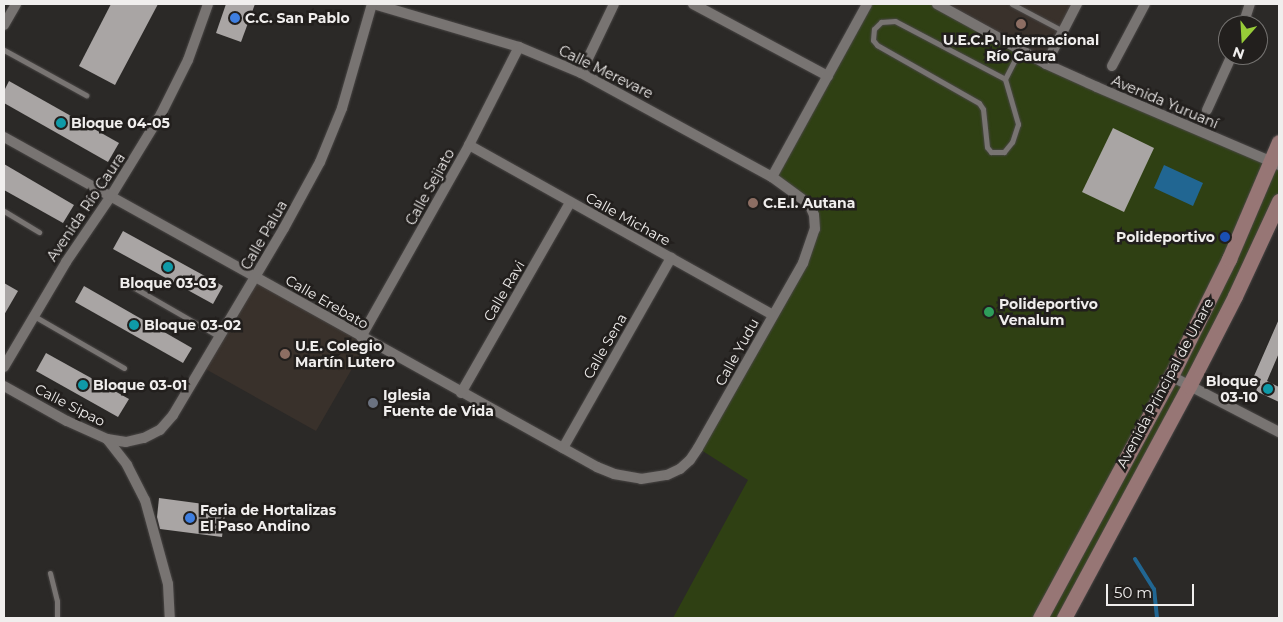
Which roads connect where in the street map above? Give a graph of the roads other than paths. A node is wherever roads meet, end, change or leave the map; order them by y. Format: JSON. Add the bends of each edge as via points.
{"nodes":[{"id":1,"x":16,"y":4,"type":"edge"},
{"id":2,"x":208,"y":4,"type":"edge"},
{"id":3,"x":373,"y":4,"type":"edge"},
{"id":4,"x":614,"y":4,"type":"edge"},
{"id":5,"x":693,"y":4,"type":"edge"},
{"id":6,"x":867,"y":4,"type":"edge"},
{"id":7,"x":937,"y":4,"type":"edge"},
{"id":8,"x":1012,"y":4,"type":"edge"},
{"id":9,"x":1077,"y":4,"type":"edge"},
{"id":10,"x":1145,"y":4,"type":"edge"},
{"id":11,"x":1021,"y":6,"type":"edge"},
{"id":12,"x":5,"y":21,"type":"edge"},
{"id":13,"x":1063,"y":31,"type":"junction"},
{"id":14,"x":519,"y":47,"type":"junction"},
{"id":15,"x":1020,"y":49,"type":"junction"},
{"id":16,"x":4,"y":50,"type":"edge"},
{"id":17,"x":1046,"y":64,"type":"junction"},
{"id":18,"x":1227,"y":65,"type":"edge"},
{"id":19,"x":1112,"y":66,"type":"dead end"},
{"id":20,"x":580,"y":73,"type":"junction"},
{"id":21,"x":828,"y":76,"type":"junction"},
{"id":22,"x":1005,"y":79,"type":"junction"},
{"id":23,"x":86,"y":95,"type":"dead end"},
{"id":24,"x":1207,"y":110,"type":"dead end"},
{"id":25,"x":4,"y":136,"type":"edge"},
{"id":26,"x":1279,"y":142,"type":"edge"},
{"id":27,"x":470,"y":145,"type":"junction"},
{"id":28,"x":1276,"y":163,"type":"edge"},
{"id":29,"x":772,"y":177,"type":"junction"},
{"id":30,"x":111,"y":196,"type":"junction"},
{"id":31,"x":1279,"y":201,"type":"edge"},
{"id":32,"x":570,"y":203,"type":"junction"},
{"id":33,"x":809,"y":204,"type":"joint"},
{"id":34,"x":4,"y":211,"type":"edge"},
{"id":35,"x":39,"y":232,"type":"dead end"},
{"id":36,"x":671,"y":258,"type":"junction"},
{"id":37,"x":255,"y":277,"type":"junction"},
{"id":38,"x":126,"y":283,"type":"dead end"},
{"id":39,"x":33,"y":315,"type":"junction"},
{"id":40,"x":774,"y":315,"type":"junction"},
{"id":41,"x":220,"y":337,"type":"junction"},
{"id":42,"x":362,"y":338,"type":"junction"},
{"id":43,"x":4,"y":367,"type":"edge"},
{"id":44,"x":124,"y":368,"type":"dead end"},
{"id":45,"x":1171,"y":376,"type":"junction"},
{"id":46,"x":4,"y":386,"type":"edge"},
{"id":47,"x":1189,"y":386,"type":"junction"},
{"id":48,"x":461,"y":392,"type":"junction"},
{"id":49,"x":1279,"y":432,"type":"edge"},
{"id":50,"x":107,"y":439,"type":"junction"},
{"id":51,"x":126,"y":442,"type":"joint"},
{"id":52,"x":563,"y":448,"type":"junction"},
{"id":53,"x":641,"y":479,"type":"joint"},
{"id":54,"x":50,"y":573,"type":"dead end"},
{"id":55,"x":57,"y":618,"type":"edge"},
{"id":56,"x":170,"y":618,"type":"edge"},
{"id":57,"x":1040,"y":618,"type":"edge"},
{"id":58,"x":1064,"y":618,"type":"edge"}],
"edges":[{"from":1,"to":12,"type":"street"},
{"from":2,"to":30,"type":"street","name":"Avenida Río Caura","via":[[178,83]]},
{"from":3,"to":14,"type":"street","name":"Calle Merevare"},
{"from":3,"to":37,"type":"street","name":"Calle Palua","via":[[332,134],[304,192]]},
{"from":4,"to":20,"type":"street"},
{"from":5,"to":21,"type":"street"},
{"from":6,"to":21,"type":"street"},
{"from":7,"to":15,"type":"street","name":"Avenida Yuruaní"},
{"from":8,"to":11,"type":"lane"},
{"from":9,"to":13,"type":"street"},
{"from":10,"to":19,"type":"street"},
{"from":11,"to":13,"type":"lane"},
{"from":13,"to":17,"type":"street"},
{"from":14,"to":20,"type":"street","name":"Calle Merevare"},
{"from":14,"to":27,"type":"street","name":"Calle Sejiato"},
{"from":15,"to":17,"type":"street","name":"Avenida Yuruaní"},
{"from":15,"to":22,"type":"lane"},
{"from":16,"to":23,"type":"lane"},
{"from":17,"to":28,"type":"street","name":"Avenida Yuruaní"},
{"from":18,"to":24,"type":"street"},
{"from":20,"to":29,"type":"street","name":"Calle Merevare"},
{"from":21,"to":29,"type":"street"},
{"from":22,"to":22,"type":"lane","via":[[895,21],[882,22],[874,29],[873,40],[877,44],[979,103],[987,147],[996,153],[1004,152],[1012,142],[1018,124]]},
{"from":25,"to":30,"type":"street","name":"Calle Erebato"},
{"from":26,"to":28,"type":"street","name":"Avenida Principal de Unare"},
{"from":27,"to":32,"type":"street","name":"Calle Michare"},
{"from":27,"to":42,"type":"street","name":"Calle Sejiato"},
{"from":28,"to":45,"type":"street","name":"Avenida Principal de Unare"},
{"from":29,"to":33,"type":"street","name":"Calle Merevare"},
{"from":30,"to":37,"type":"street","name":"Calle Erebato"},
{"from":30,"to":39,"type":"street","name":"Avenida Río Caura"},
{"from":31,"to":47,"type":"street","name":"Avenida Principal de Unare"},
{"from":32,"to":36,"type":"street","name":"Calle Michare"},
{"from":32,"to":48,"type":"street","name":"Calle Ravi"},
{"from":33,"to":40,"type":"street","name":"Calle Yudu","via":[[815,228],[811,245]]},
{"from":34,"to":35,"type":"lane"},
{"from":36,"to":40,"type":"street","name":"Calle Michare"},
{"from":36,"to":52,"type":"street","name":"Calle Sena"},
{"from":37,"to":41,"type":"street","name":"Calle Palua"},
{"from":37,"to":42,"type":"street","name":"Calle Erebato"},
{"from":38,"to":41,"type":"lane"},
{"from":39,"to":43,"type":"street","name":"Avenida Río Caura"},
{"from":39,"to":44,"type":"lane"},
{"from":40,"to":53,"type":"street","name":"Calle Yudu","via":[[690,460],[666,475]]},
{"from":41,"to":51,"type":"street","name":"Calle Palua","via":[[174,415],[160,430]]},
{"from":42,"to":48,"type":"street","name":"Calle Erebato"},
{"from":45,"to":47,"type":"street"},
{"from":45,"to":57,"type":"street","name":"Avenida Principal de Unare"},
{"from":46,"to":50,"type":"street","name":"Calle Sipao","via":[[80,428]]},
{"from":47,"to":49,"type":"street"},
{"from":47,"to":58,"type":"street","name":"Avenida Principal de Unare"},
{"from":48,"to":52,"type":"street","name":"Calle Erebato"},
{"from":50,"to":51,"type":"street","name":"Calle Sipao"},
{"from":50,"to":56,"type":"street","via":[[127,465],[144,500],[168,584]]},
{"from":52,"to":53,"type":"street","name":"Calle Erebato","via":[[614,474]]},
{"from":54,"to":55,"type":"lane"}]}
